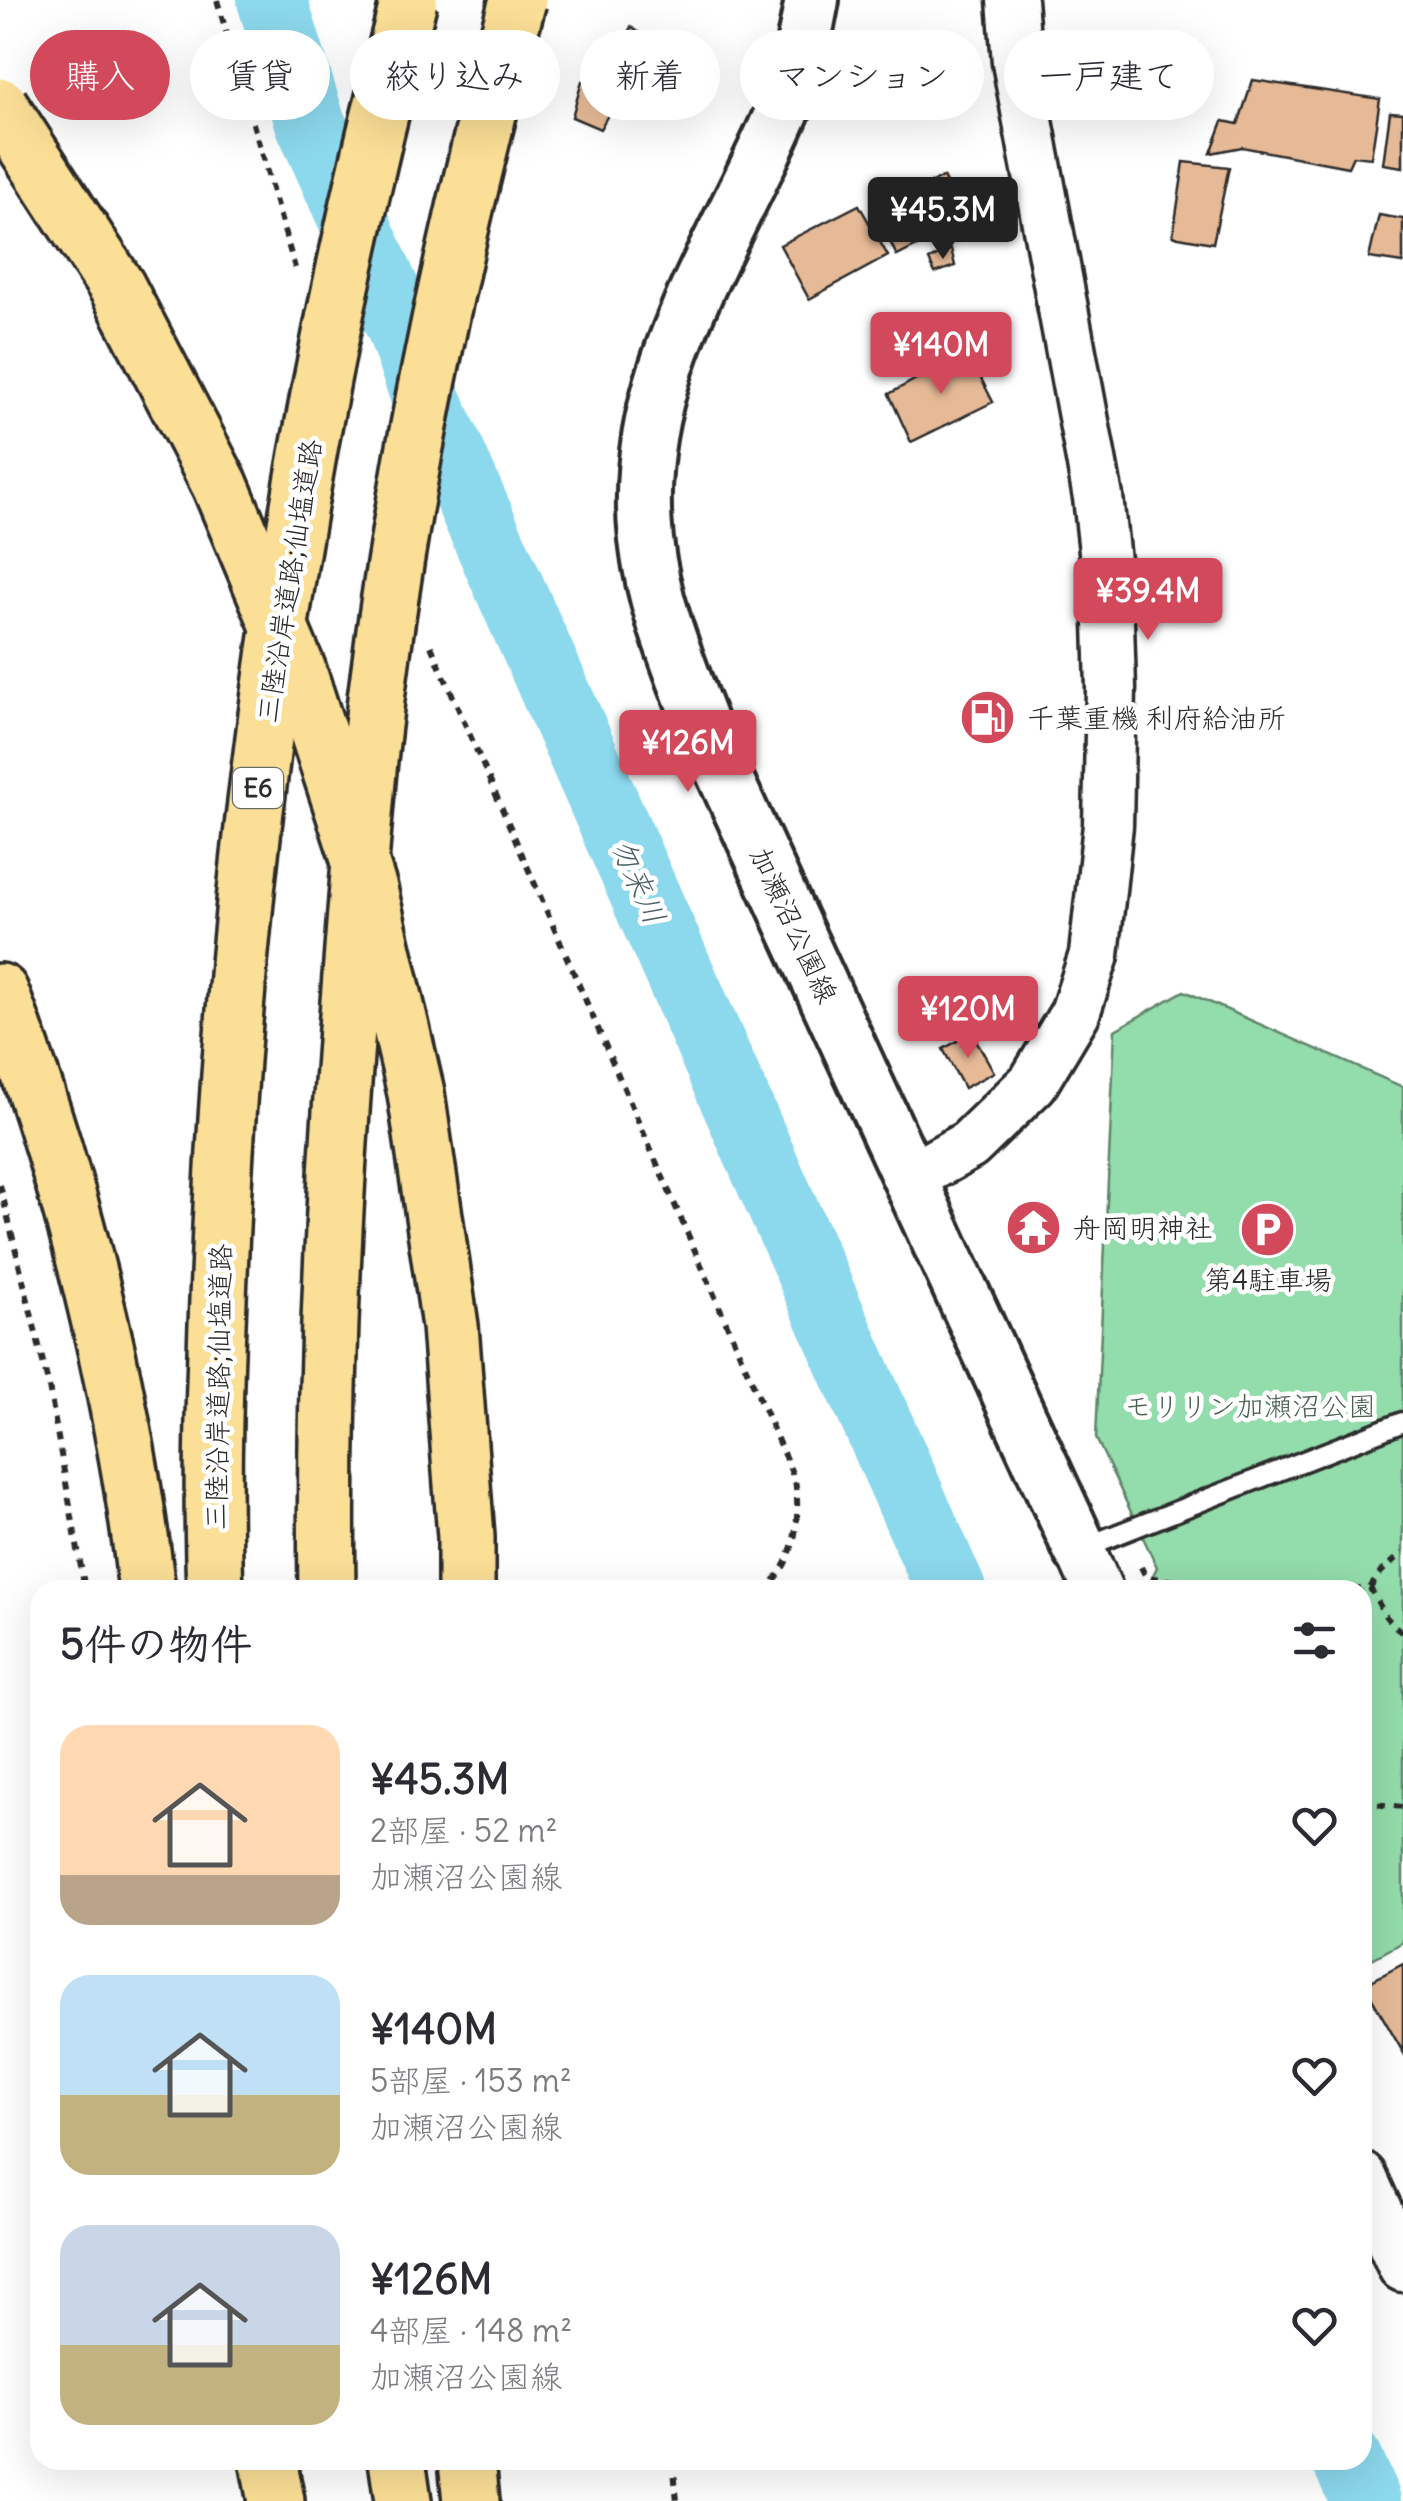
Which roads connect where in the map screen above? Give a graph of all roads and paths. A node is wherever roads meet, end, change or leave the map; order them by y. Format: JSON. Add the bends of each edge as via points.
{"nodes":[{"id":1,"x":218,"y":0,"type":"edge"},
{"id":2,"x":409,"y":0,"type":"edge"},
{"id":3,"x":518,"y":0,"type":"edge"},
{"id":4,"x":812,"y":0,"type":"edge"},
{"id":5,"x":1012,"y":0,"type":"edge"},
{"id":6,"x":0,"y":106,"type":"edge"},
{"id":7,"x":300,"y":282,"type":"dead end"},
{"id":8,"x":425,"y":632,"type":"dead end"},
{"id":9,"x":0,"y":992,"type":"edge"},
{"id":10,"x":910,"y":1178,"type":"junction"},
{"id":11,"x":0,"y":1185,"type":"edge"},
{"id":12,"x":1403,"y":1422,"type":"edge"},
{"id":13,"x":1403,"y":1553,"type":"edge"},
{"id":14,"x":1140,"y":1568,"type":"dead end"},
{"id":15,"x":1089,"y":1570,"type":"edge"},
{"id":16,"x":83,"y":1580,"type":"edge"},
{"id":17,"x":146,"y":1580,"type":"edge"},
{"id":18,"x":215,"y":1580,"type":"edge"},
{"id":19,"x":328,"y":1580,"type":"edge"},
{"id":20,"x":466,"y":1580,"type":"edge"},
{"id":21,"x":773,"y":1580,"type":"edge"},
{"id":22,"x":1170,"y":1580,"type":"edge"},
{"id":23,"x":1372,"y":1585,"type":"edge"},
{"id":24,"x":1372,"y":1592,"type":"edge"},
{"id":25,"x":1403,"y":1634,"type":"edge"},
{"id":26,"x":1372,"y":1805,"type":"edge"},
{"id":27,"x":1403,"y":1807,"type":"edge"},
{"id":28,"x":1372,"y":2199,"type":"edge"},
{"id":29,"x":1403,"y":2267,"type":"edge"},
{"id":30,"x":270,"y":2470,"type":"edge"},
{"id":31,"x":300,"y":2470,"type":"edge"},
{"id":32,"x":398,"y":2470,"type":"edge"},
{"id":33,"x":469,"y":2470,"type":"edge"},
{"id":34,"x":674,"y":2470,"type":"edge"},
{"id":35,"x":276,"y":2501,"type":"edge"},
{"id":36,"x":306,"y":2501,"type":"edge"},
{"id":37,"x":403,"y":2501,"type":"edge"},
{"id":38,"x":471,"y":2501,"type":"edge"},
{"id":39,"x":677,"y":2501,"type":"edge"}],
"edges":[{"from":1,"to":7,"type":"path"},
{"from":2,"to":18,"type":"highway","name":"三陸沿岸道路;仙塩道路","number":"E6","bridge":true,"via":[[338,295],[268,702],[225,1149]]},
{"from":3,"to":19,"type":"highway","bridge":true,"via":[[444,305],[370,758],[332,1234],[324,1449]]},
{"from":4,"to":10,"type":"main road","name":"加瀬沼公園線","via":[[784,108],[666,360],[646,470],[645,536],[657,601],[704,729]]},
{"from":5,"to":10,"type":"street","via":[[1017,62],[1098,497],[1108,588],[1108,825],[1094,955],[1076,1013],[1033,1084],[968,1144]]},
{"from":6,"to":20,"type":"highway","bridge":true,"via":[[117,287],[220,485],[298,671],[369,889],[416,1093],[450,1326]]},
{"from":8,"to":21,"type":"path","via":[[795,1480],[800,1510],[793,1549]]},
{"from":9,"to":17,"type":"highway","via":[[68,1198],[108,1367]]},
{"from":10,"to":15,"type":"main road","name":"加瀬沼公園線"},
{"from":11,"to":16,"type":"path","via":[[49,1387]]},
{"from":12,"to":15,"type":"lane"},
{"from":13,"to":23,"type":"path"},
{"from":14,"to":22,"type":"path","via":[[1146,1577]]},
{"from":24,"to":25,"type":"path"},
{"from":26,"to":27,"type":"path"},
{"from":28,"to":29,"type":"street"},
{"from":30,"to":35,"type":"highway"},
{"from":31,"to":36,"type":"highway"},
{"from":32,"to":37,"type":"highway"},
{"from":33,"to":38,"type":"highway"},
{"from":34,"to":39,"type":"path"}]}
